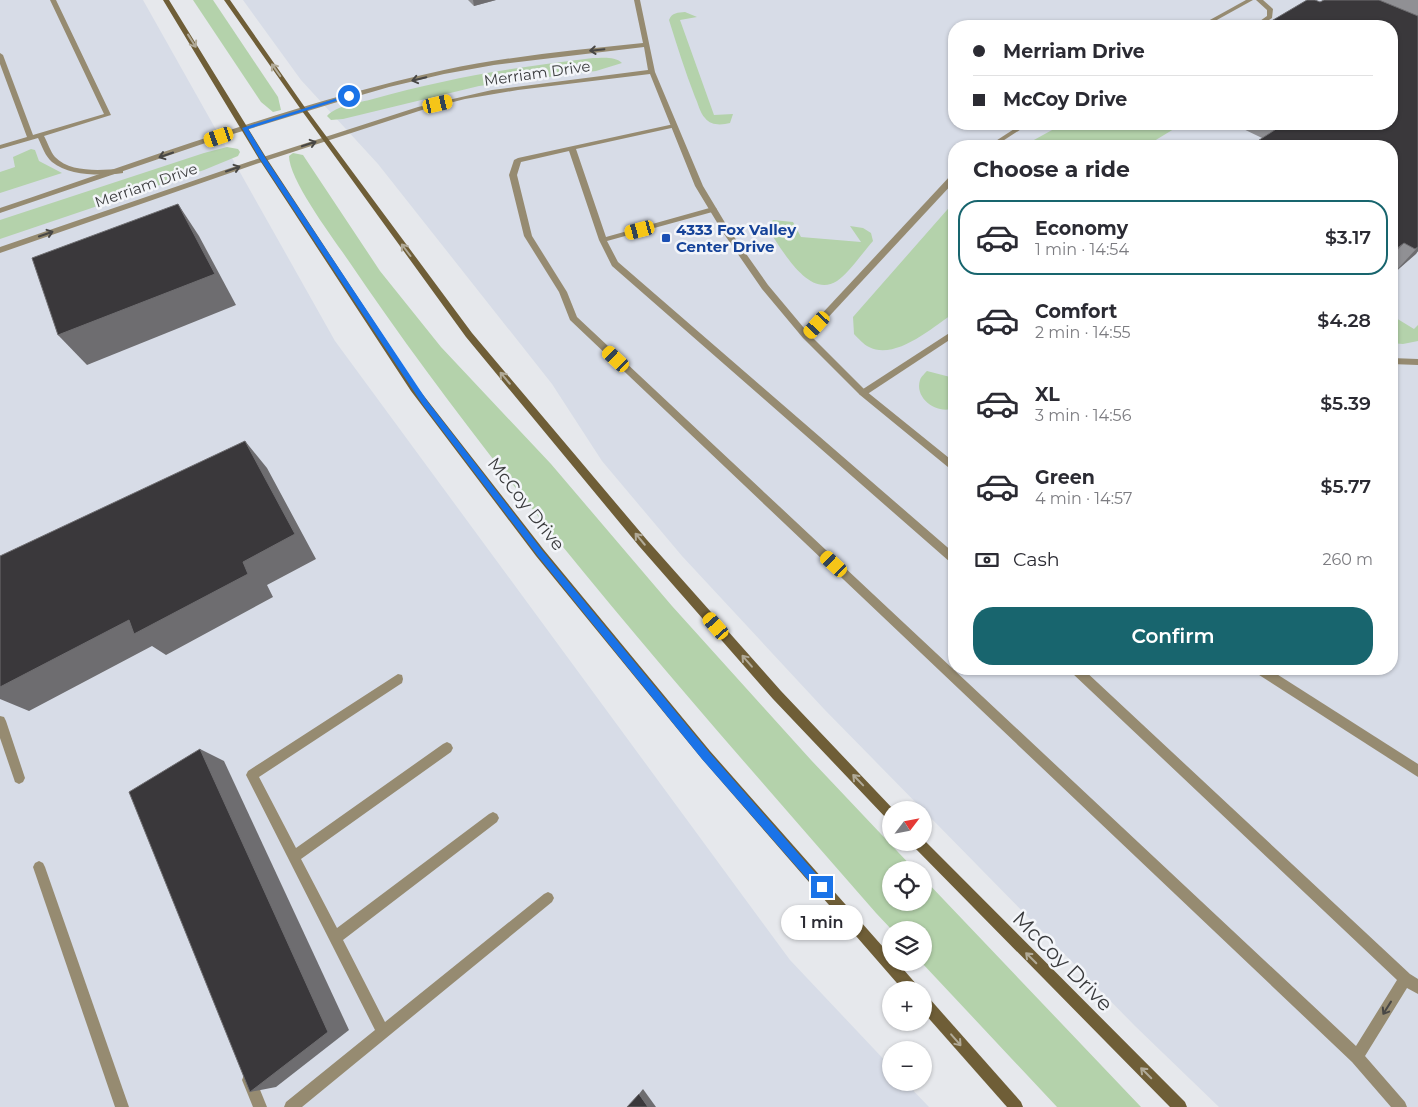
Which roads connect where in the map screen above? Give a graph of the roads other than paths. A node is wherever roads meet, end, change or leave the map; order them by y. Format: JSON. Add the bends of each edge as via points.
{"nodes":[{"id":1,"x":53,"y":0,"type":"edge"},
{"id":2,"x":166,"y":0,"type":"edge"},
{"id":3,"x":227,"y":0,"type":"edge"},
{"id":4,"x":637,"y":0,"type":"edge"},
{"id":5,"x":1250,"y":0,"type":"edge"},
{"id":6,"x":1259,"y":0,"type":"edge"},
{"id":7,"x":1213,"y":20,"type":"edge"},
{"id":8,"x":1265,"y":20,"type":"edge"},
{"id":9,"x":646,"y":45,"type":"junction"},
{"id":10,"x":0,"y":54,"type":"edge"},
{"id":11,"x":652,"y":72,"type":"junction"},
{"id":12,"x":304,"y":110,"type":"junction"},
{"id":13,"x":674,"y":126,"type":"junction"},
{"id":14,"x":245,"y":128,"type":"junction"},
{"id":15,"x":1016,"y":130,"type":"edge"},
{"id":16,"x":40,"y":135,"type":"junction"},
{"id":17,"x":31,"y":138,"type":"junction"},
{"id":18,"x":325,"y":138,"type":"junction"},
{"id":19,"x":1001,"y":140,"type":"edge"},
{"id":20,"x":0,"y":147,"type":"edge"},
{"id":21,"x":572,"y":148,"type":"junction"},
{"id":22,"x":263,"y":159,"type":"junction"},
{"id":23,"x":121,"y":171,"type":"junction"},
{"id":24,"x":948,"y":183,"type":"edge"},
{"id":25,"x":713,"y":209,"type":"junction"},
{"id":26,"x":0,"y":211,"type":"edge"},
{"id":27,"x":603,"y":240,"type":"junction"},
{"id":28,"x":0,"y":250,"type":"edge"},
{"id":29,"x":806,"y":336,"type":"junction"},
{"id":30,"x":948,"y":336,"type":"edge"},
{"id":31,"x":1398,"y":361,"type":"edge"},
{"id":32,"x":1418,"y":362,"type":"edge"},
{"id":33,"x":863,"y":392,"type":"junction"},
{"id":34,"x":948,"y":463,"type":"edge"},
{"id":35,"x":948,"y":554,"type":"edge"},
{"id":36,"x":948,"y":671,"type":"edge"},
{"id":37,"x":952,"y":675,"type":"edge"},
{"id":38,"x":1082,"y":675,"type":"edge"},
{"id":39,"x":1269,"y":675,"type":"edge"},
{"id":40,"x":398,"y":679,"type":"dead end"},
{"id":41,"x":0,"y":721,"type":"edge"},
{"id":42,"x":447,"y":748,"type":"dead end"},
{"id":43,"x":1418,"y":771,"type":"edge"},
{"id":44,"x":18,"y":778,"type":"dead end"},
{"id":45,"x":882,"y":806,"type":"edge"},
{"id":46,"x":493,"y":818,"type":"dead end"},
{"id":47,"x":926,"y":851,"type":"edge"},
{"id":48,"x":294,"y":857,"type":"junction"},
{"id":49,"x":39,"y":868,"type":"dead end"},
{"id":50,"x":548,"y":898,"type":"dead end"},
{"id":51,"x":335,"y":938,"type":"junction"},
{"id":52,"x":1405,"y":979,"type":"junction"},
{"id":53,"x":904,"y":981,"type":"edge"},
{"id":54,"x":1418,"y":987,"type":"edge"},
{"id":55,"x":932,"y":1012,"type":"edge"},
{"id":56,"x":383,"y":1032,"type":"junction"},
{"id":57,"x":1357,"y":1057,"type":"junction"},
{"id":58,"x":245,"y":1071,"type":"edge"},
{"id":59,"x":122,"y":1107,"type":"edge"},
{"id":60,"x":260,"y":1107,"type":"edge"},
{"id":61,"x":291,"y":1107,"type":"edge"},
{"id":62,"x":1016,"y":1107,"type":"edge"},
{"id":63,"x":1180,"y":1107,"type":"edge"},
{"id":64,"x":1400,"y":1107,"type":"edge"}],
"edges":[{"from":1,"to":16,"type":"street","via":[[108,115]]},
{"from":2,"to":14,"type":"street","name":"McCoy Drive","one_way":true},
{"from":12,"to":3,"type":"street","one_way":true},
{"from":4,"to":9,"type":"street"},
{"from":5,"to":7,"type":"street"},
{"from":6,"to":8,"type":"street","via":[[1270,9],[1270,17]]},
{"from":9,"to":11,"type":"street"},
{"from":9,"to":12,"type":"street","name":"Merriam Drive","one_way":true,"via":[[466,68]]},
{"from":10,"to":17,"type":"street"},
{"from":11,"to":13,"type":"street"},
{"from":11,"to":18,"type":"street","name":"Merriam Drive","via":[[478,95],[393,116]]},
{"from":12,"to":14,"type":"street","name":"Merriam Drive"},
{"from":12,"to":18,"type":"street"},
{"from":13,"to":21,"type":"street"},
{"from":13,"to":25,"type":"street","via":[[699,186]]},
{"from":14,"to":22,"type":"street","name":"McCoy Drive"},
{"from":14,"to":23,"type":"street","name":"Merriam Drive","one_way":true},
{"from":15,"to":19,"type":"street"},
{"from":16,"to":17,"type":"street"},
{"from":16,"to":23,"type":"street","via":[[54,160],[73,169]]},
{"from":17,"to":20,"type":"street"},
{"from":22,"to":18,"type":"street","name":"Merriam Drive","one_way":true},
{"from":45,"to":18,"type":"street","one_way":true,"via":[[777,695],[643,543],[469,335]]},
{"from":21,"to":27,"type":"street"},
{"from":21,"to":36,"type":"street","via":[[518,160],[513,175],[528,236],[563,292],[573,318]]},
{"from":28,"to":22,"type":"street","name":"Merriam Drive","one_way":true},
{"from":22,"to":53,"type":"street","name":"McCoy Drive","via":[[414,388],[540,553],[706,755]]},
{"from":23,"to":26,"type":"street","name":"Merriam Drive"},
{"from":24,"to":29,"type":"street"},
{"from":25,"to":27,"type":"street"},
{"from":25,"to":29,"type":"street","via":[[766,287]]},
{"from":27,"to":35,"type":"street","via":[[615,264]]},
{"from":29,"to":33,"type":"street"},
{"from":30,"to":33,"type":"street"},
{"from":31,"to":32,"type":"street"},
{"from":33,"to":34,"type":"street"},
{"from":37,"to":57,"type":"street"},
{"from":38,"to":52,"type":"street"},
{"from":39,"to":43,"type":"street"},
{"from":40,"to":48,"type":"street","via":[[252,775]]},
{"from":41,"to":44,"type":"street"},
{"from":42,"to":48,"type":"street"},
{"from":46,"to":51,"type":"street"},
{"from":63,"to":47,"type":"street","name":"McCoy Drive","one_way":true},
{"from":48,"to":51,"type":"street"},
{"from":49,"to":59,"type":"street"},
{"from":50,"to":56,"type":"street"},
{"from":51,"to":56,"type":"street"},
{"from":52,"to":54,"type":"street"},
{"from":52,"to":57,"type":"street","one_way":true},
{"from":55,"to":62,"type":"street","one_way":true},
{"from":56,"to":61,"type":"street"},
{"from":57,"to":64,"type":"street"},
{"from":58,"to":60,"type":"street"}]}
